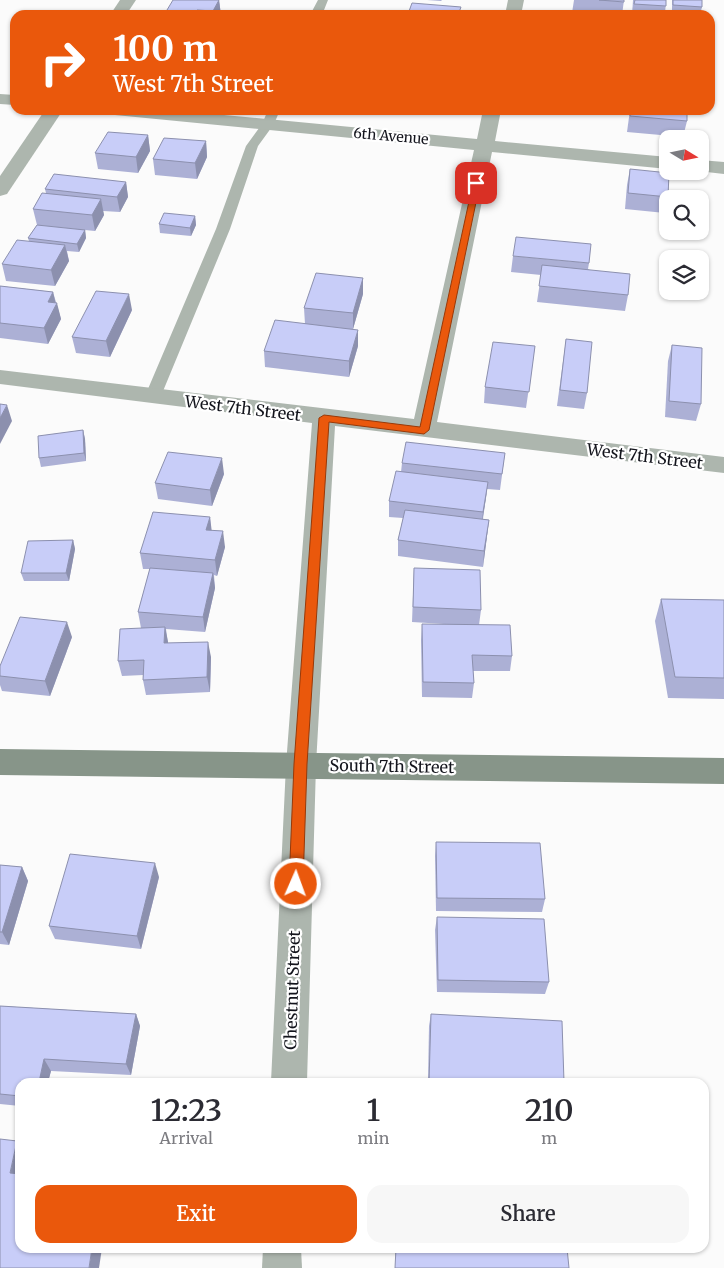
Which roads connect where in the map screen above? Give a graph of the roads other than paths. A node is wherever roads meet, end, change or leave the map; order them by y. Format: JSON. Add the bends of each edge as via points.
{"nodes":[{"id":1,"x":51,"y":115,"type":"edge"},
{"id":2,"x":226,"y":115,"type":"edge"},
{"id":3,"x":491,"y":115,"type":"edge"},
{"id":4,"x":271,"y":117,"type":"edge"},
{"id":5,"x":485,"y":145,"type":"junction"},
{"id":6,"x":659,"y":162,"type":"edge"},
{"id":7,"x":709,"y":167,"type":"edge"},
{"id":8,"x":724,"y":168,"type":"edge"},
{"id":9,"x":0,"y":190,"type":"edge"},
{"id":10,"x":0,"y":377,"type":"edge"},
{"id":11,"x":153,"y":396,"type":"junction"},
{"id":12,"x":324,"y":418,"type":"junction"},
{"id":13,"x":424,"y":430,"type":"junction"},
{"id":14,"x":724,"y":465,"type":"edge"},
{"id":15,"x":0,"y":762,"type":"edge"},
{"id":16,"x":301,"y":764,"type":"junction"},
{"id":17,"x":724,"y":771,"type":"edge"},
{"id":18,"x":289,"y":1078,"type":"edge"},
{"id":19,"x":282,"y":1253,"type":"edge"},
{"id":20,"x":282,"y":1268,"type":"edge"}],
"edges":[{"from":1,"to":9,"type":"street"},
{"from":2,"to":4,"type":"street","name":"6th Avenue"},
{"from":3,"to":5,"type":"street"},
{"from":4,"to":5,"type":"street","name":"6th Avenue"},
{"from":4,"to":11,"type":"lane","via":[[252,146],[223,229]]},
{"from":5,"to":6,"type":"street","name":"6th Avenue"},
{"from":5,"to":13,"type":"street"},
{"from":7,"to":8,"type":"street"},
{"from":10,"to":11,"type":"street","name":"West 7th Street"},
{"from":11,"to":12,"type":"street","name":"West 7th Street"},
{"from":12,"to":13,"type":"street","name":"West 7th Street"},
{"from":12,"to":16,"type":"street","name":"Chestnut Street"},
{"from":13,"to":14,"type":"street","name":"West 7th Street"},
{"from":15,"to":16,"type":"street","name":"South 7th Street"},
{"from":16,"to":17,"type":"street","name":"South 7th Street"},
{"from":16,"to":18,"type":"street","name":"Chestnut Street"},
{"from":19,"to":20,"type":"street"}]}
